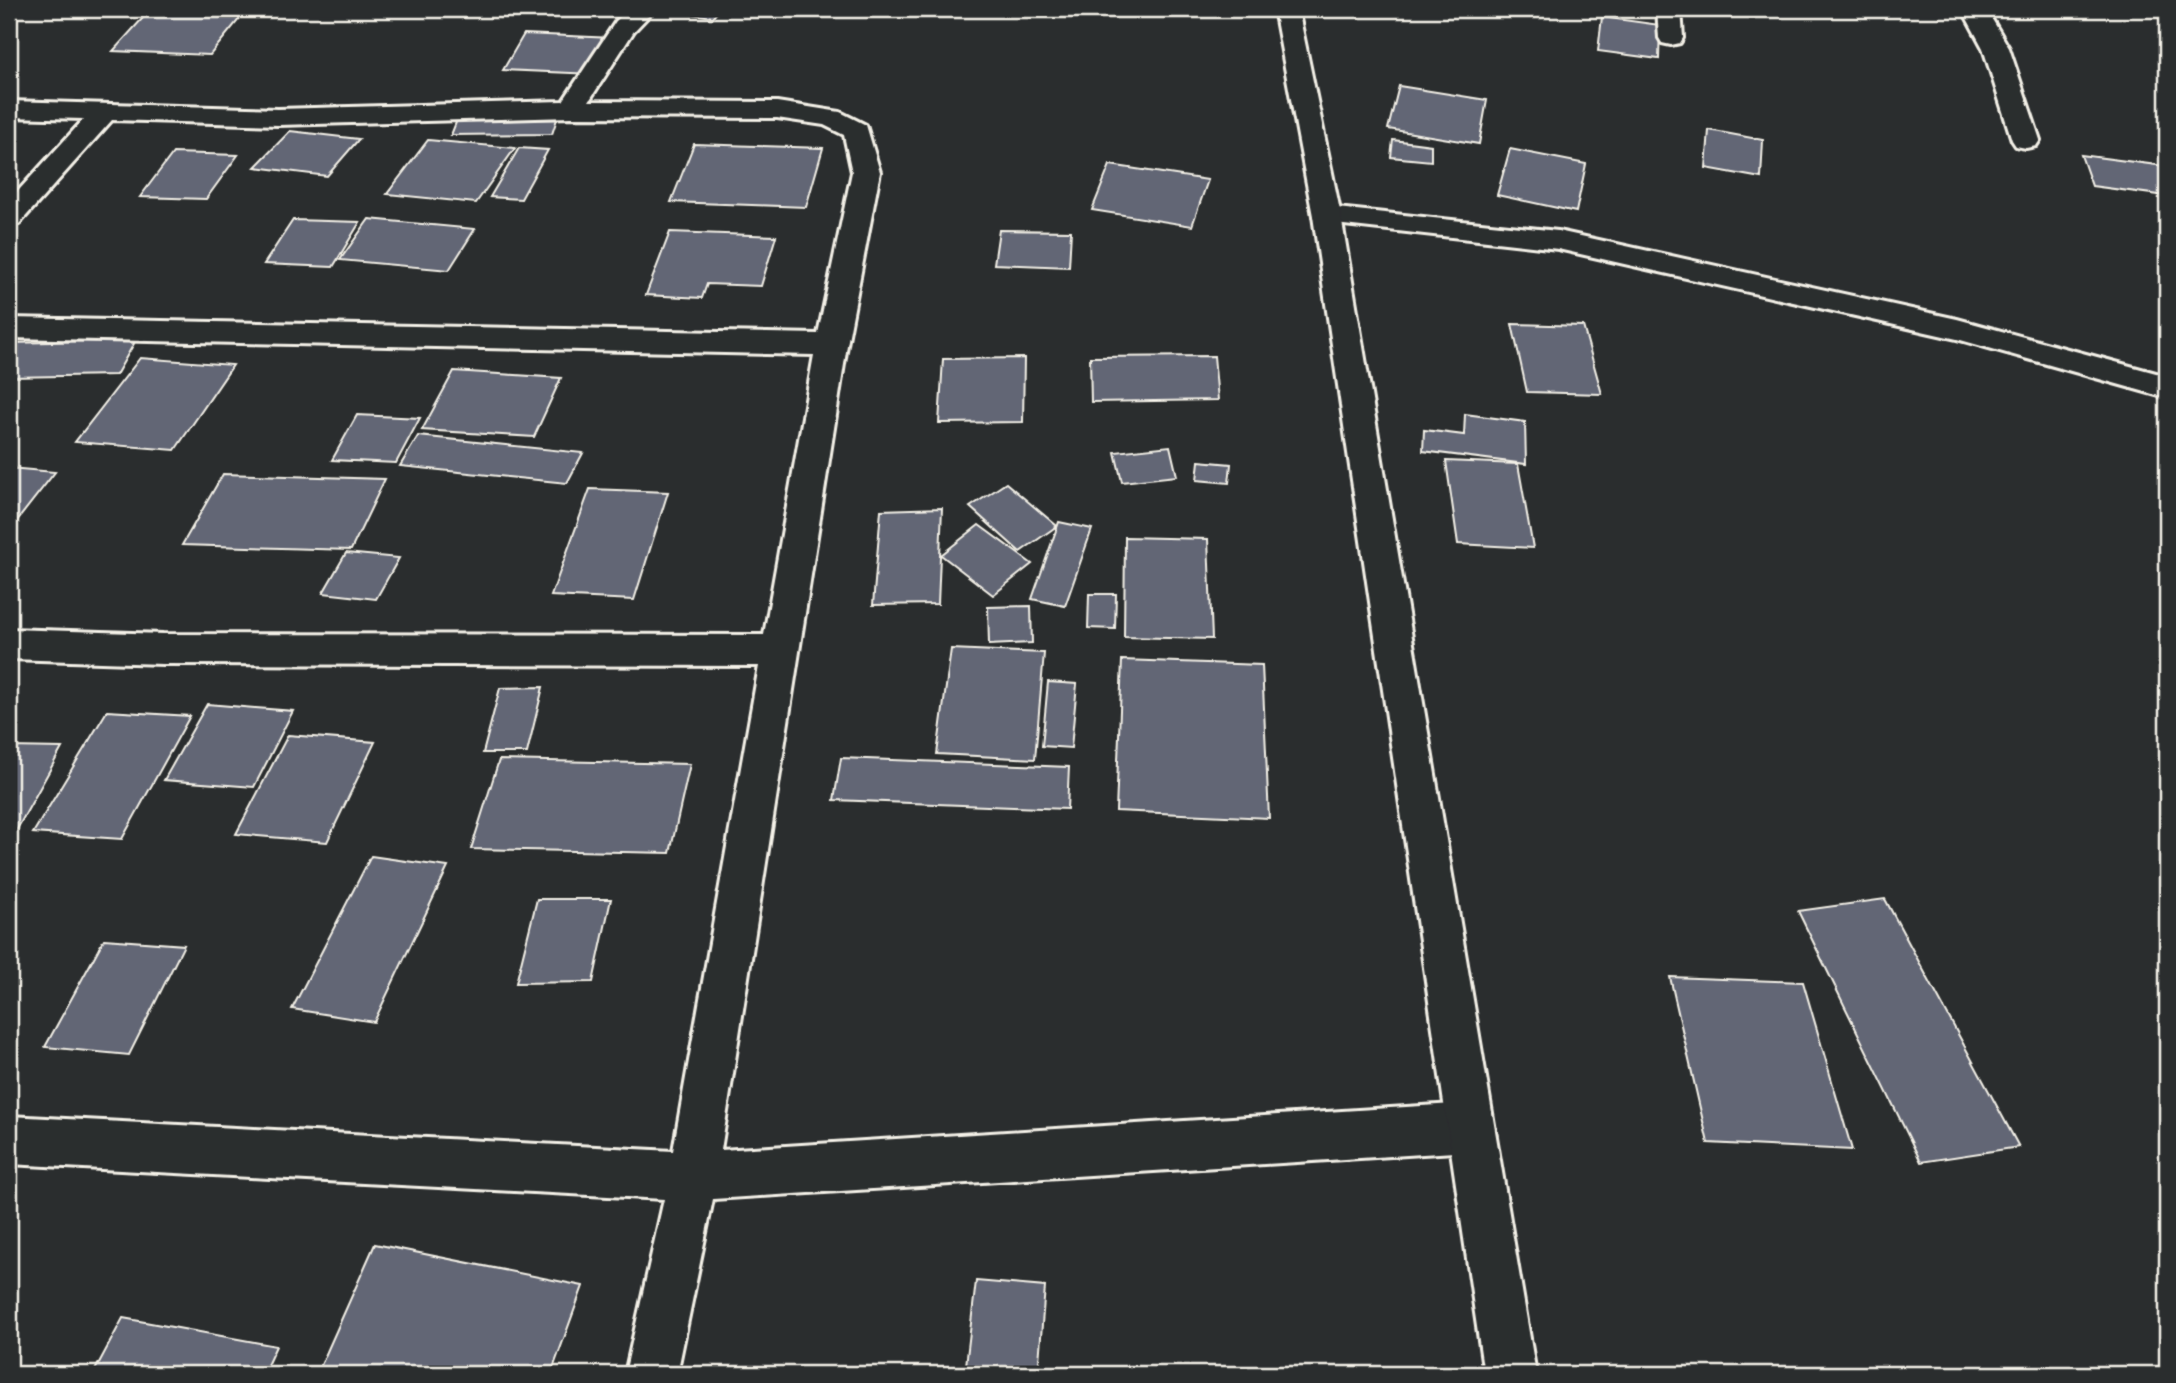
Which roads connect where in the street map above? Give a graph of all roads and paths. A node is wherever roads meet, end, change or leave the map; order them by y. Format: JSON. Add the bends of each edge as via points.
{"nodes":[{"id":1,"x":643,"y":9,"type":"edge"},
{"id":2,"x":1286,"y":9,"type":"edge"},
{"id":3,"x":1670,"y":9,"type":"edge"},
{"id":4,"x":1974,"y":9,"type":"edge"},
{"id":5,"x":1671,"y":38,"type":"dead end"},
{"id":6,"x":9,"y":109,"type":"edge"},
{"id":7,"x":571,"y":109,"type":"junction"},
{"id":8,"x":103,"y":114,"type":"junction"},
{"id":9,"x":2026,"y":140,"type":"dead end"},
{"id":10,"x":1327,"y":216,"type":"junction"},
{"id":11,"x":9,"y":218,"type":"edge"},
{"id":12,"x":9,"y":328,"type":"edge"},
{"id":13,"x":831,"y":345,"type":"junction"},
{"id":14,"x":2167,"y":387,"type":"edge"},
{"id":15,"x":9,"y":644,"type":"edge"},
{"id":16,"x":780,"y":651,"type":"junction"},
{"id":17,"x":1470,"y":1127,"type":"junction"},
{"id":18,"x":9,"y":1140,"type":"edge"},
{"id":19,"x":693,"y":1176,"type":"junction"},
{"id":20,"x":651,"y":1374,"type":"edge"},
{"id":21,"x":1510,"y":1374,"type":"edge"}],
"edges":[{"from":1,"to":7,"type":"street","via":[[625,26]]},
{"from":2,"to":10,"type":"street"},
{"from":3,"to":5,"type":"street"},
{"from":4,"to":9,"type":"street","via":[[1996,48]]},
{"from":6,"to":8,"type":"street"},
{"from":7,"to":8,"type":"street","via":[[278,117]]},
{"from":7,"to":13,"type":"street","via":[[776,110],[831,118],[856,131],[866,172]]},
{"from":8,"to":11,"type":"street"},
{"from":10,"to":14,"type":"street","via":[[1558,240],[1957,329]]},
{"from":10,"to":17,"type":"street"},
{"from":12,"to":13,"type":"street"},
{"from":13,"to":16,"type":"street"},
{"from":15,"to":16,"type":"street","via":[[163,649]]},
{"from":16,"to":19,"type":"street"},
{"from":17,"to":19,"type":"street"},
{"from":17,"to":21,"type":"street"},
{"from":18,"to":19,"type":"street"},
{"from":19,"to":20,"type":"street"}]}
